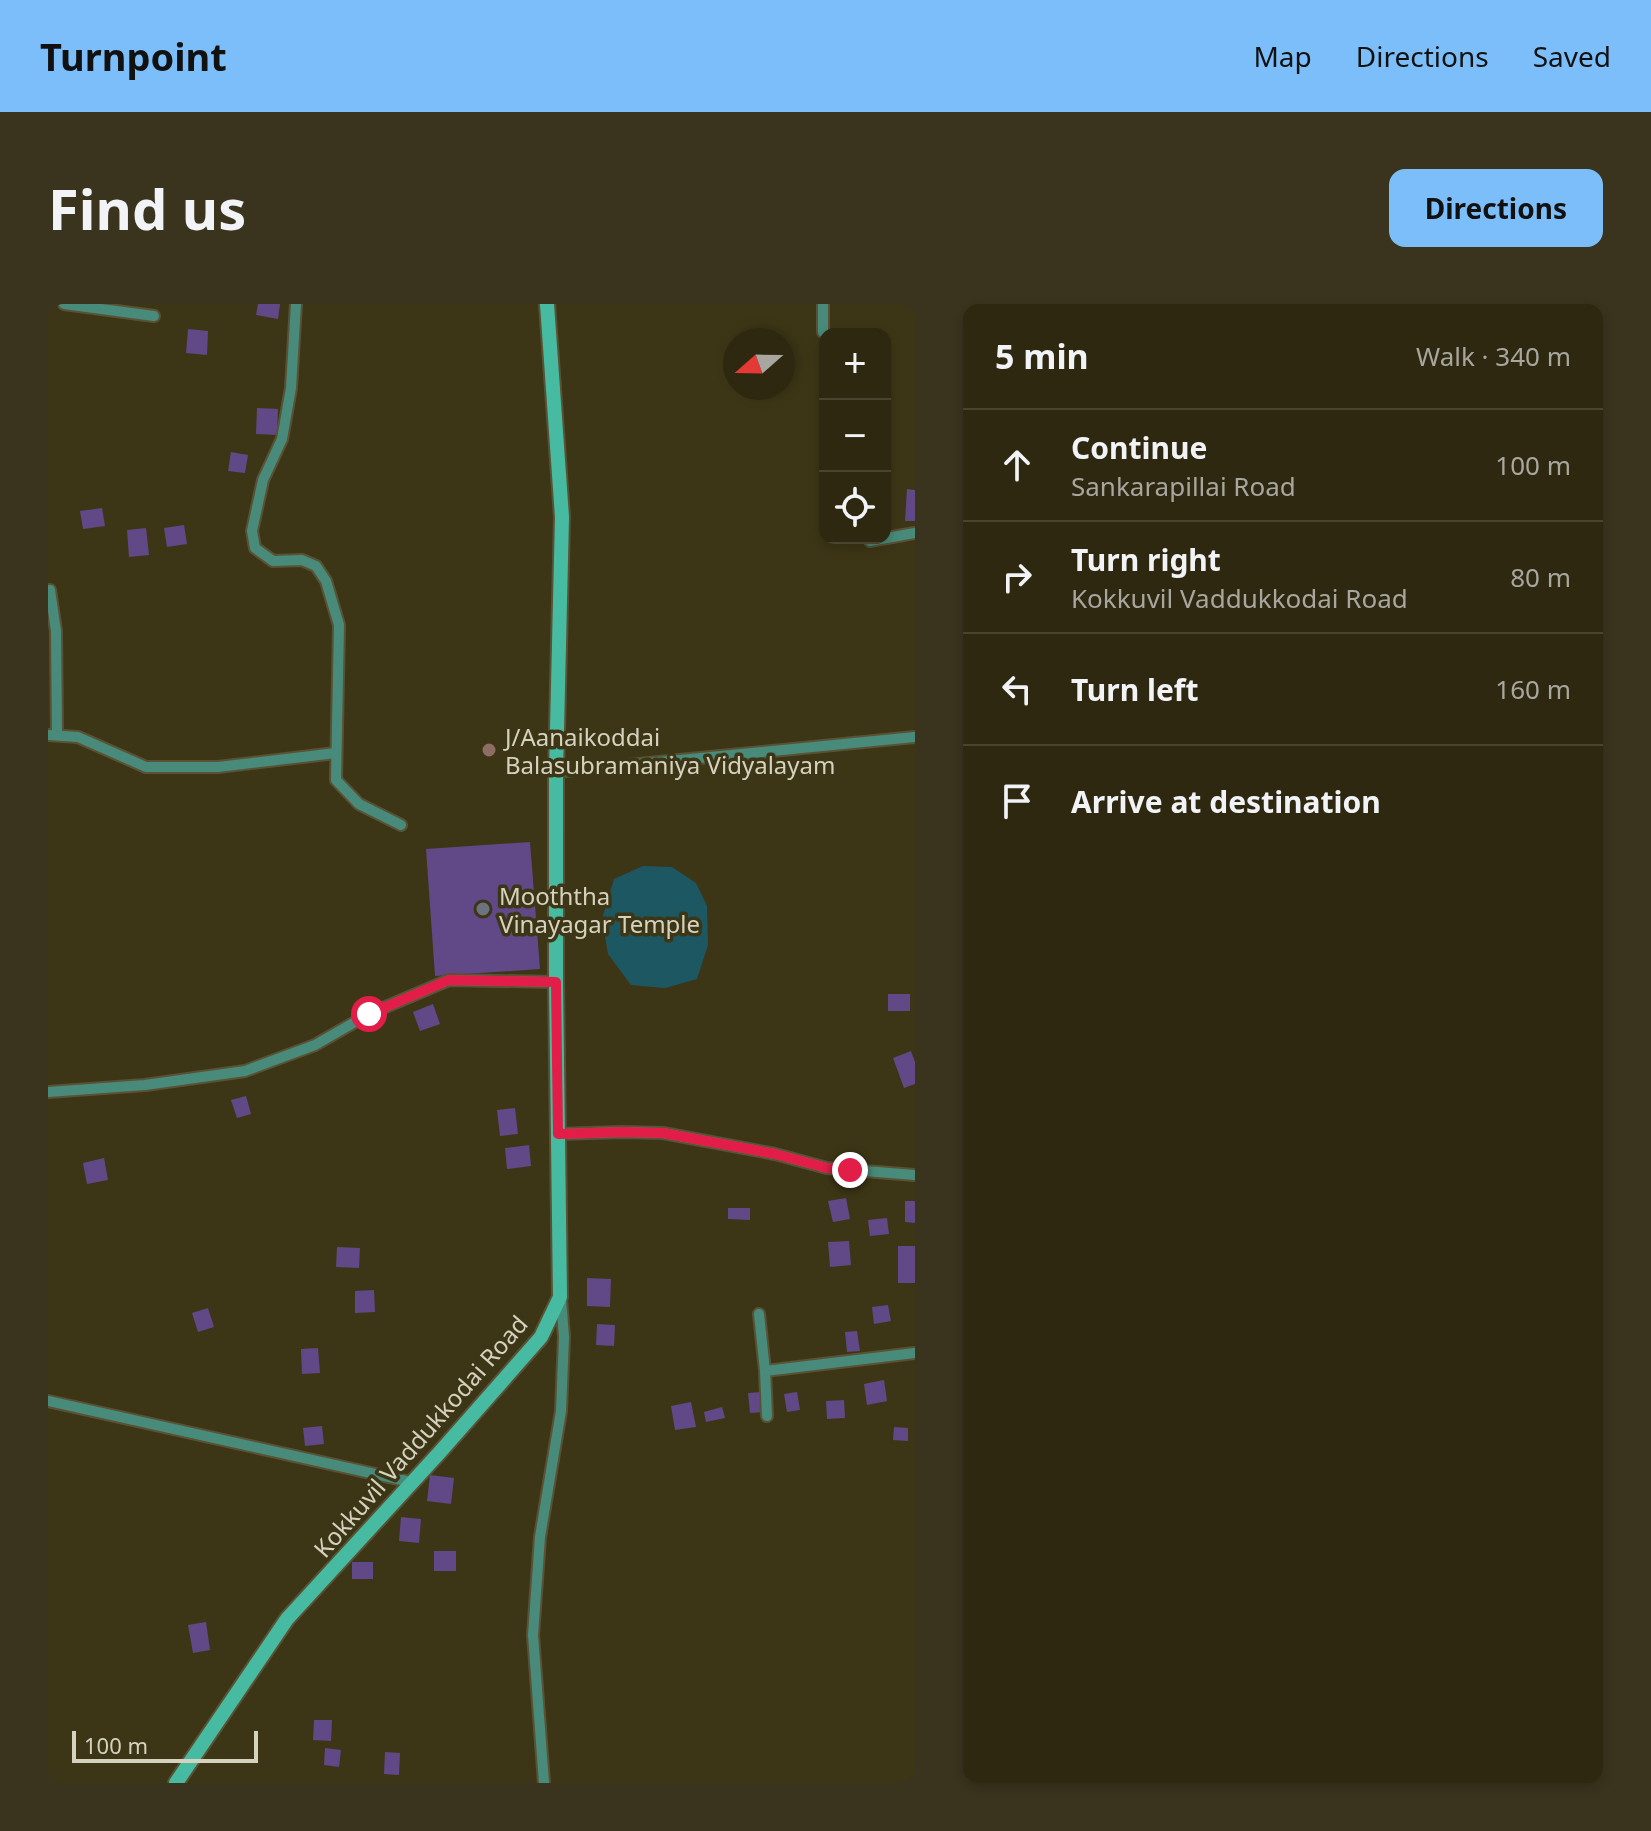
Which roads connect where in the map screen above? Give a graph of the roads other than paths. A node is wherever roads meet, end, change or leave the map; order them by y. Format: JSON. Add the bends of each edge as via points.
{"nodes":[{"id":1,"x":64,"y":304,"type":"edge"},
{"id":2,"x":296,"y":304,"type":"edge"},
{"id":3,"x":547,"y":304,"type":"edge"},
{"id":4,"x":823,"y":304,"type":"edge"},
{"id":5,"x":154,"y":316,"type":"dead end"},
{"id":6,"x":823,"y":328,"type":"edge"},
{"id":7,"x":915,"y":533,"type":"edge"},
{"id":8,"x":891,"y":537,"type":"edge"},
{"id":9,"x":48,"y":590,"type":"edge"},
{"id":10,"x":53,"y":735,"type":"edge"},
{"id":11,"x":915,"y":737,"type":"edge"},
{"id":12,"x":336,"y":753,"type":"junction"},
{"id":13,"x":556,"y":772,"type":"junction"},
{"id":14,"x":401,"y":825,"type":"dead end"},
{"id":15,"x":556,"y":982,"type":"junction"},
{"id":16,"x":48,"y":1092,"type":"edge"},
{"id":17,"x":558,"y":1134,"type":"junction"},
{"id":18,"x":915,"y":1175,"type":"edge"},
{"id":19,"x":560,"y":1297,"type":"junction"},
{"id":20,"x":759,"y":1314,"type":"dead end"},
{"id":21,"x":915,"y":1353,"type":"edge"},
{"id":22,"x":765,"y":1371,"type":"junction"},
{"id":23,"x":48,"y":1401,"type":"edge"},
{"id":24,"x":767,"y":1416,"type":"dead end"},
{"id":25,"x":411,"y":1482,"type":"junction"},
{"id":26,"x":176,"y":1783,"type":"edge"},
{"id":27,"x":544,"y":1783,"type":"edge"}],
"edges":[{"from":1,"to":5,"type":"street"},
{"from":2,"to":12,"type":"street","via":[[282,439],[263,480],[252,531],[255,548],[273,561],[302,560],[316,566],[326,581],[339,625]]},
{"from":3,"to":13,"type":"main road","name":"Kokkuvil Vaddukkodai Road","via":[[562,517]]},
{"from":4,"to":6,"type":"street"},
{"from":7,"to":8,"type":"street"},
{"from":9,"to":10,"type":"street","via":[[56,631]]},
{"from":10,"to":12,"type":"street","via":[[78,737],[146,767],[218,767]]},
{"from":11,"to":13,"type":"street"},
{"from":12,"to":14,"type":"street","via":[[336,780],[359,804]]},
{"from":13,"to":15,"type":"main road","name":"Kokkuvil Vaddukkodai Road"},
{"from":15,"to":16,"type":"street","via":[[449,980],[369,1014],[315,1045],[245,1071]]},
{"from":15,"to":17,"type":"main road","name":"Kokkuvil Vaddukkodai Road"},
{"from":17,"to":18,"type":"street","via":[[663,1133],[827,1168]]},
{"from":17,"to":19,"type":"main road","name":"Kokkuvil Vaddukkodai Road"},
{"from":19,"to":25,"type":"main road","name":"Kokkuvil Vaddukkodai Road","via":[[541,1337]]},
{"from":19,"to":27,"type":"street","via":[[561,1411],[540,1537],[533,1635]]},
{"from":20,"to":22,"type":"street"},
{"from":21,"to":22,"type":"street"},
{"from":22,"to":24,"type":"street"},
{"from":23,"to":25,"type":"street"},
{"from":25,"to":26,"type":"main road","name":"Kokkuvil Vaddukkodai Road","via":[[287,1619]]}]}
